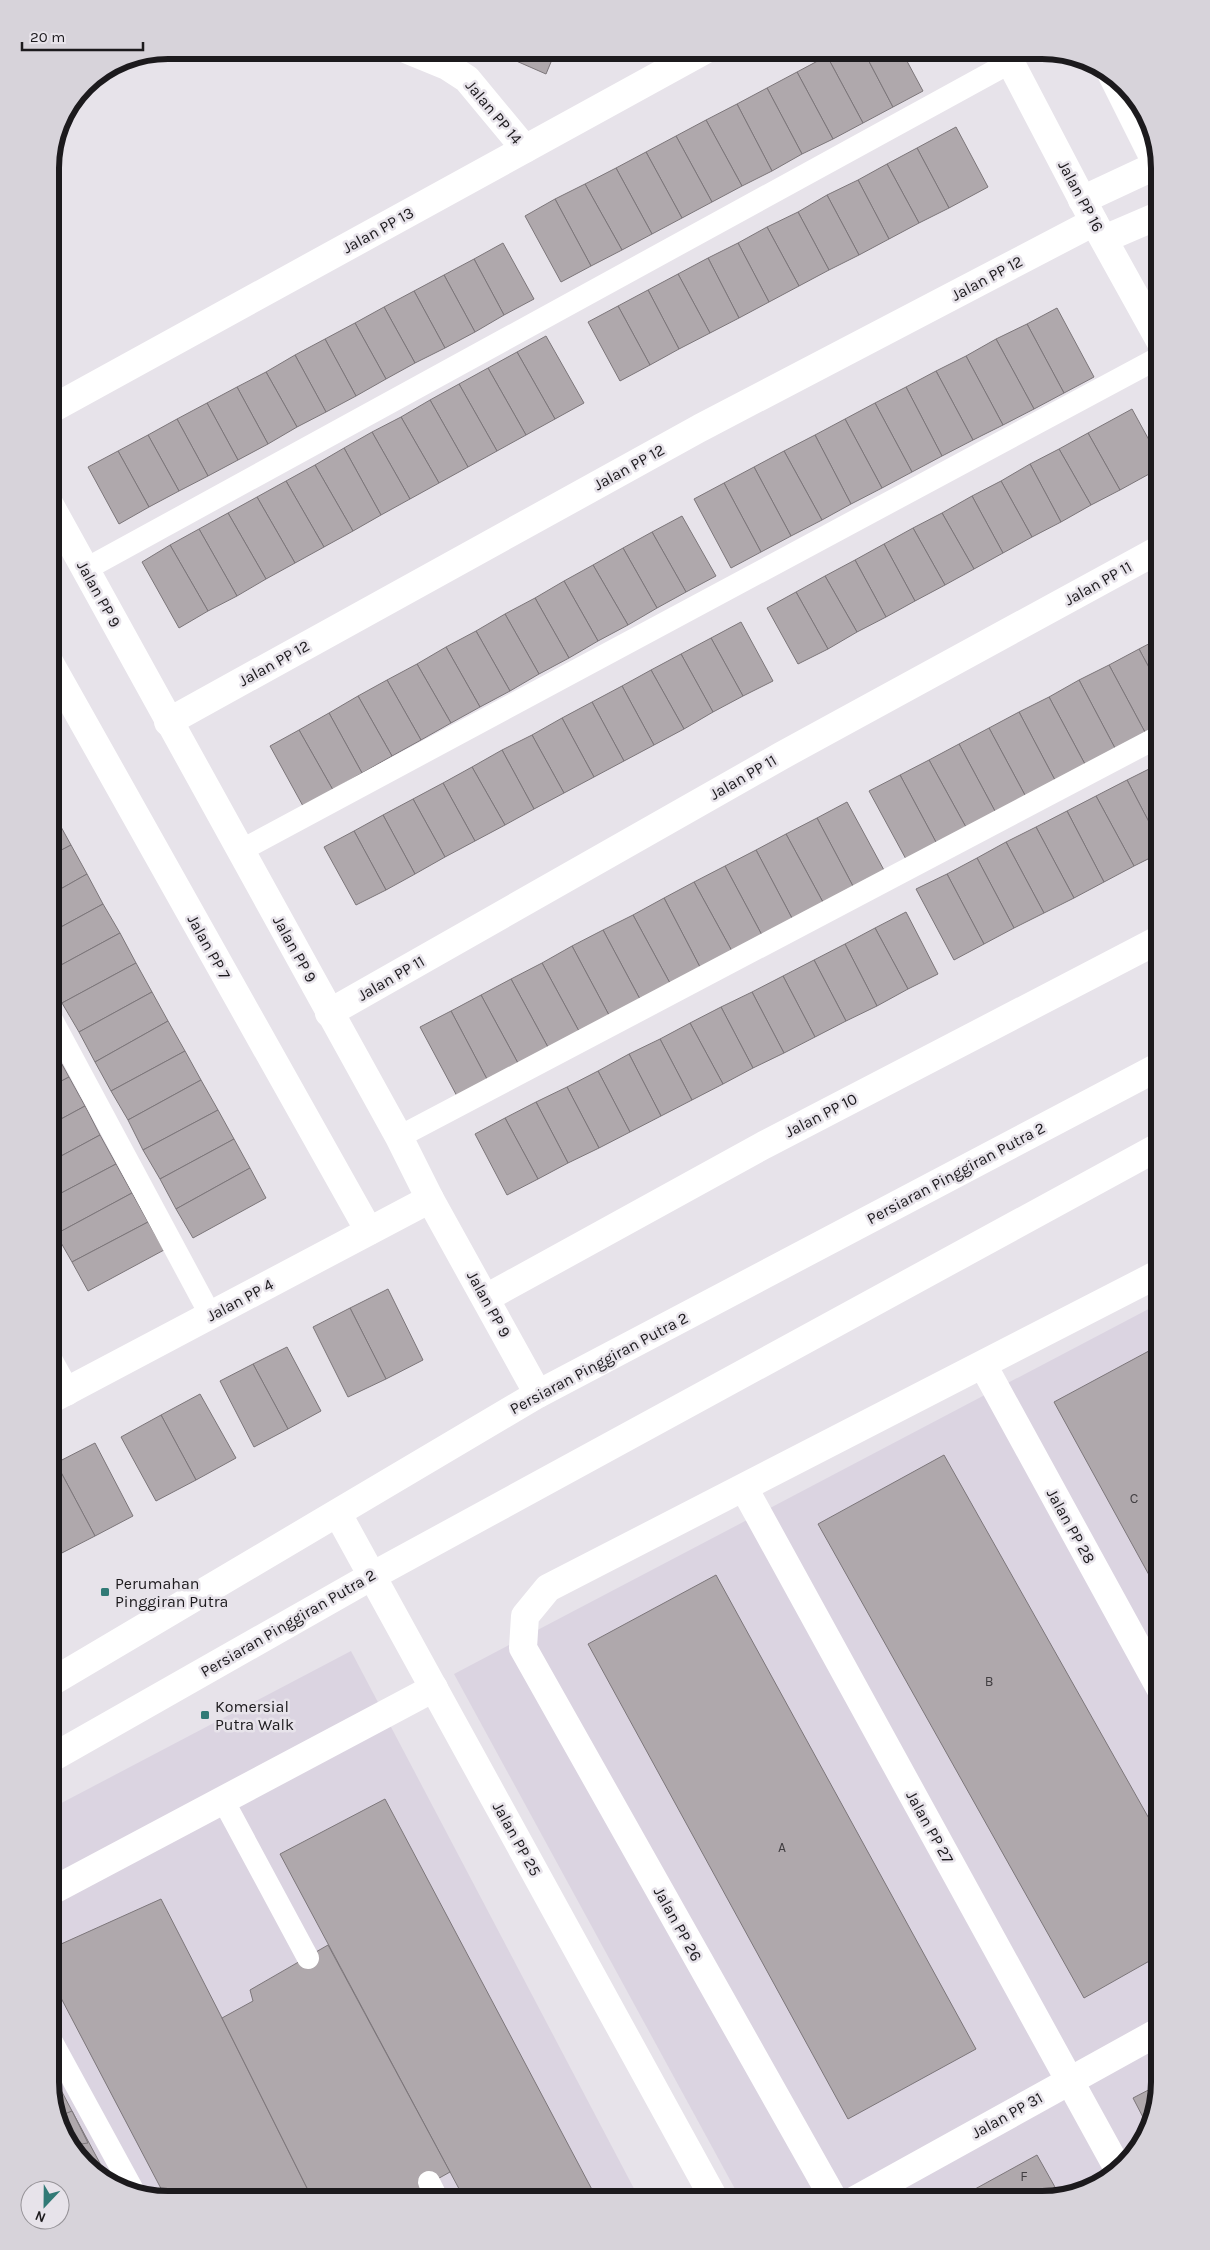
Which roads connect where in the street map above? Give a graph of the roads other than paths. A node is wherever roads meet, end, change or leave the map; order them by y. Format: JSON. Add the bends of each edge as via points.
{"nodes":[{"id":1,"x":430,"y":59,"type":"edge"},
{"id":2,"x":689,"y":59,"type":"edge"},
{"id":3,"x":1002,"y":59,"type":"edge"},
{"id":4,"x":1009,"y":59,"type":"edge"},
{"id":5,"x":1121,"y":93,"type":"edge"},
{"id":6,"x":525,"y":149,"type":"junction"},
{"id":7,"x":1150,"y":151,"type":"edge"},
{"id":8,"x":1151,"y":174,"type":"edge"},
{"id":9,"x":1151,"y":216,"type":"edge"},
{"id":10,"x":1094,"y":220,"type":"junction"},
{"id":11,"x":1151,"y":324,"type":"edge"},
{"id":12,"x":1151,"y":362,"type":"edge"},
{"id":13,"x":59,"y":405,"type":"edge"},
{"id":14,"x":59,"y":521,"type":"edge"},
{"id":15,"x":1151,"y":554,"type":"edge"},
{"id":16,"x":86,"y":569,"type":"junction"},
{"id":17,"x":59,"y":680,"type":"edge"},
{"id":18,"x":168,"y":722,"type":"junction"},
{"id":19,"x":1151,"y":741,"type":"edge"},
{"id":20,"x":240,"y":851,"type":"junction"},
{"id":21,"x":1151,"y":944,"type":"edge"},
{"id":22,"x":329,"y":1013,"type":"junction"},
{"id":23,"x":59,"y":1033,"type":"edge"},
{"id":24,"x":1151,"y":1071,"type":"edge"},
{"id":25,"x":399,"y":1137,"type":"junction"},
{"id":26,"x":1151,"y":1151,"type":"edge"},
{"id":27,"x":430,"y":1199,"type":"junction"},
{"id":28,"x":369,"y":1232,"type":"junction"},
{"id":29,"x":1151,"y":1279,"type":"edge"},
{"id":30,"x":486,"y":1298,"type":"junction"},
{"id":31,"x":211,"y":1316,"type":"junction"},
{"id":32,"x":982,"y":1365,"type":"junction"},
{"id":33,"x":538,"y":1394,"type":"junction"},
{"id":34,"x":59,"y":1395,"type":"edge"},
{"id":35,"x":744,"y":1488,"type":"junction"},
{"id":36,"x":338,"y":1514,"type":"junction"},
{"id":37,"x":372,"y":1576,"type":"junction"},
{"id":38,"x":1151,"y":1672,"type":"edge"},
{"id":39,"x":59,"y":1678,"type":"edge"},
{"id":40,"x":434,"y":1688,"type":"junction"},
{"id":41,"x":59,"y":1753,"type":"edge"},
{"id":42,"x":223,"y":1800,"type":"junction"},
{"id":43,"x":59,"y":1887,"type":"edge"},
{"id":44,"x":308,"y":1958,"type":"dead end"},
{"id":45,"x":1151,"y":2036,"type":"edge"},
{"id":46,"x":59,"y":2054,"type":"edge"},
{"id":47,"x":1070,"y":2081,"type":"junction"},
{"id":48,"x":1115,"y":2163,"type":"edge"},
{"id":49,"x":130,"y":2184,"type":"edge"},
{"id":50,"x":710,"y":2191,"type":"edge"},
{"id":51,"x":829,"y":2191,"type":"edge"},
{"id":52,"x":871,"y":2191,"type":"edge"}],
"edges":[{"from":1,"to":6,"type":"street","name":"Jalan PP 14","via":[[467,79]]},
{"from":2,"to":6,"type":"street","name":"Jalan PP 13"},
{"from":3,"to":16,"type":"lane"},
{"from":4,"to":10,"type":"street","name":"Jalan PP 16"},
{"from":5,"to":7,"type":"street"},
{"from":6,"to":13,"type":"street","name":"Jalan PP 13"},
{"from":8,"to":10,"type":"street"},
{"from":9,"to":10,"type":"street"},
{"from":10,"to":11,"type":"street","name":"Jalan PP 16"},
{"from":10,"to":18,"type":"street","name":"Jalan PP 12","via":[[700,428]]},
{"from":12,"to":20,"type":"lane"},
{"from":14,"to":16,"type":"street","name":"Jalan PP 9"},
{"from":15,"to":22,"type":"street","name":"Jalan PP 11","via":[[781,756]]},
{"from":16,"to":18,"type":"street","name":"Jalan PP 9"},
{"from":17,"to":28,"type":"street","name":"Jalan PP 7"},
{"from":18,"to":20,"type":"street","name":"Jalan PP 9"},
{"from":19,"to":25,"type":"lane"},
{"from":20,"to":22,"type":"street","name":"Jalan PP 9"},
{"from":21,"to":30,"type":"street","name":"Jalan PP 10","via":[[764,1145]]},
{"from":22,"to":25,"type":"street","name":"Jalan PP 9"},
{"from":23,"to":31,"type":"lane"},
{"from":24,"to":33,"type":"street","name":"Persiaran Pinggiran Putra 2"},
{"from":25,"to":27,"type":"street","name":"Jalan PP 9"},
{"from":26,"to":37,"type":"street","name":"Persiaran Pinggiran Putra 2"},
{"from":27,"to":28,"type":"street","name":"Jalan PP 4"},
{"from":27,"to":30,"type":"street","name":"Jalan PP 9"},
{"from":28,"to":31,"type":"street","name":"Jalan PP 4"},
{"from":29,"to":32,"type":"street"},
{"from":30,"to":33,"type":"street","name":"Jalan PP 9"},
{"from":31,"to":34,"type":"street","name":"Jalan PP 4"},
{"from":32,"to":35,"type":"street"},
{"from":32,"to":38,"type":"street","name":"Jalan PP 28"},
{"from":33,"to":36,"type":"street","name":"Persiaran Pinggiran Putra 2"},
{"from":35,"to":47,"type":"street","name":"Jalan PP 27"},
{"from":35,"to":51,"type":"street","name":"Jalan PP 26","via":[[548,1588],[525,1616],[523,1648]]},
{"from":36,"to":37,"type":"street","name":"Jalan PP 25"},
{"from":36,"to":39,"type":"street","name":"Persiaran Pinggiran Putra 2"},
{"from":37,"to":40,"type":"street","name":"Jalan PP 25"},
{"from":37,"to":41,"type":"street","name":"Persiaran Pinggiran Putra 2"},
{"from":40,"to":42,"type":"street"},
{"from":40,"to":50,"type":"street","name":"Jalan PP 25"},
{"from":42,"to":43,"type":"street"},
{"from":42,"to":44,"type":"lane"},
{"from":45,"to":47,"type":"street","name":"Jalan PP 31"},
{"from":46,"to":49,"type":"lane"},
{"from":47,"to":48,"type":"street","name":"Jalan PP 27"},
{"from":47,"to":52,"type":"street","name":"Jalan PP 31"}]}
